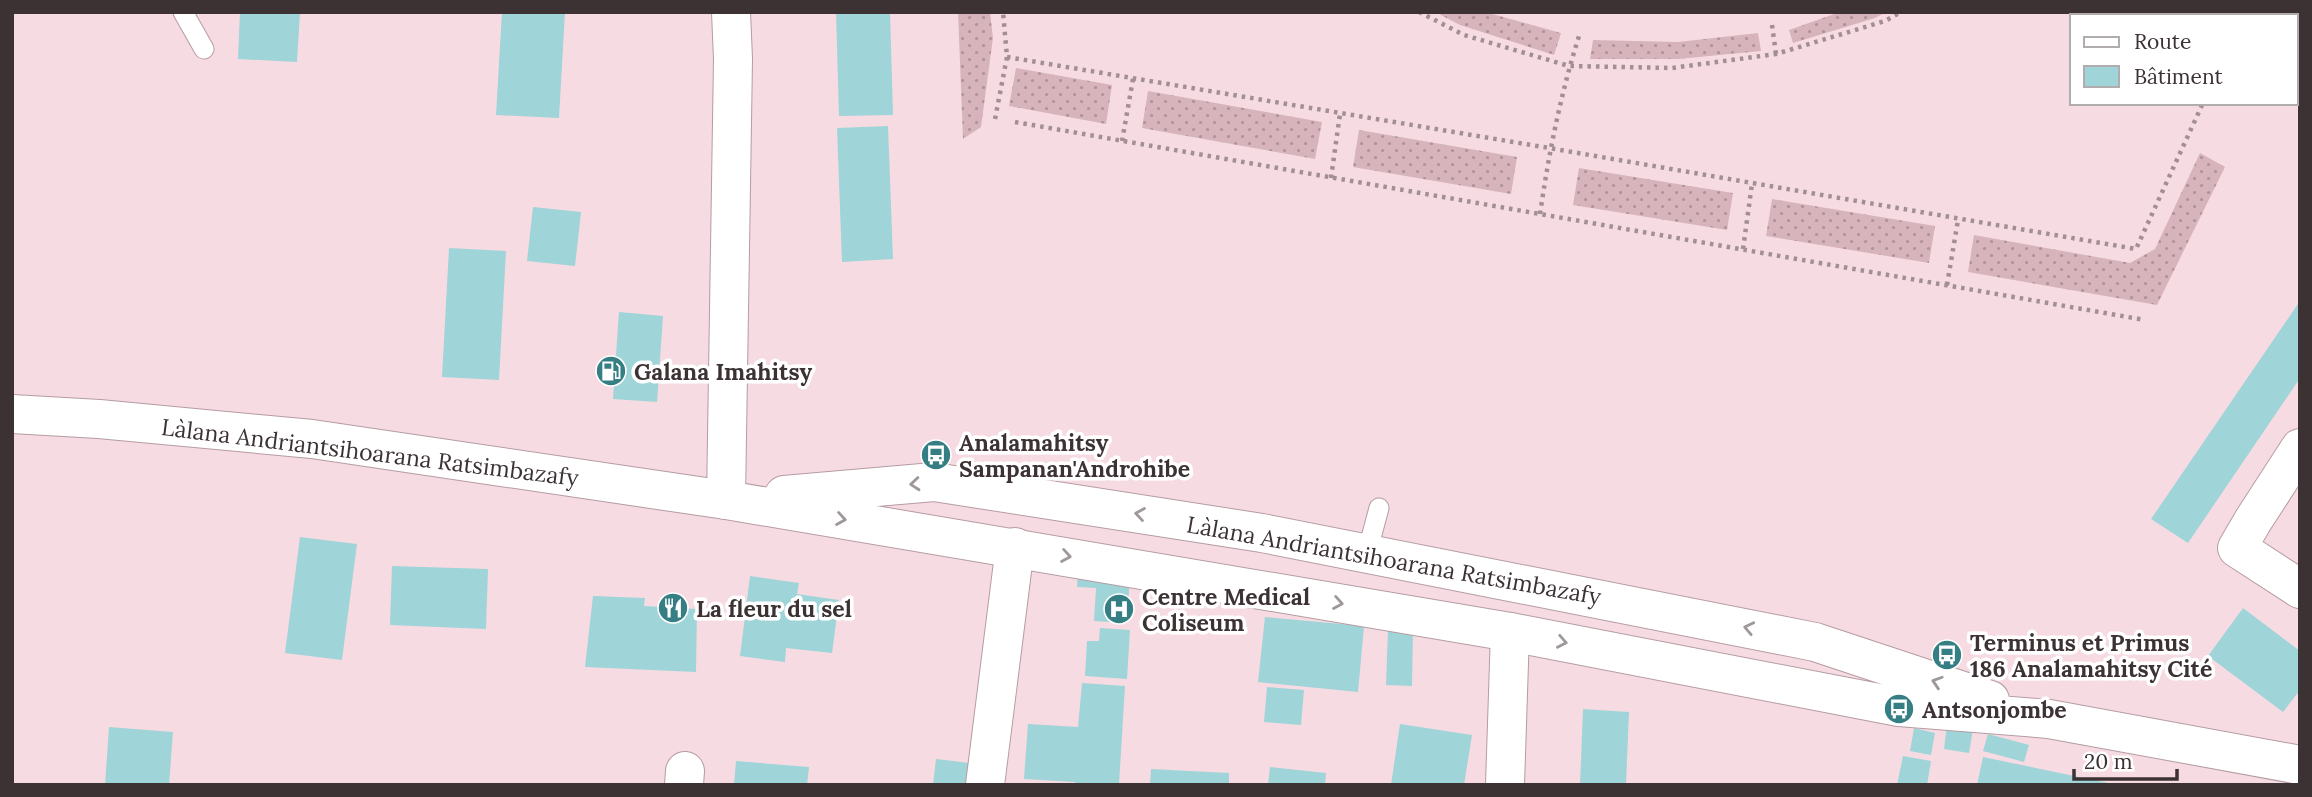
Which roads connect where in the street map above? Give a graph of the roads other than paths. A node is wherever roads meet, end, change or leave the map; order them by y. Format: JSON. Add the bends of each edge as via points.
{"nodes":[{"id":1,"x":183,"y":12,"type":"edge"},
{"id":2,"x":731,"y":12,"type":"edge"},
{"id":3,"x":204,"y":49,"type":"dead end"},
{"id":4,"x":12,"y":414,"type":"edge"},
{"id":5,"x":2300,"y":448,"type":"edge"},
{"id":6,"x":726,"y":500,"type":"junction"},
{"id":7,"x":1379,"y":508,"type":"dead end"},
{"id":8,"x":1015,"y":547,"type":"junction"},
{"id":9,"x":1367,"y":553,"type":"junction"},
{"id":10,"x":2300,"y":589,"type":"edge"},
{"id":11,"x":1510,"y":632,"type":"junction"},
{"id":12,"x":2049,"y":719,"type":"junction"},
{"id":13,"x":2300,"y":765,"type":"edge"},
{"id":14,"x":985,"y":785,"type":"edge"},
{"id":15,"x":1504,"y":785,"type":"edge"}],
"edges":[{"from":1,"to":3,"type":"lane"},
{"from":2,"to":6,"type":"main road"},
{"from":4,"to":6,"type":"main road","name":"Làlana Andriantsihoarana Ratsimbazafy","via":[[312,439]]},
{"from":5,"to":10,"type":"main road","via":[[2237,548]]},
{"from":6,"to":8,"type":"main road","name":"Làlana Andriantsihoarana Ratsimbazafy","one_way":true},
{"from":9,"to":6,"type":"main road","name":"Làlana Andriantsihoarana Ratsimbazafy","one_way":true,"via":[[934,482]]},
{"from":7,"to":9,"type":"lane"},
{"from":8,"to":11,"type":"main road","name":"Làlana Andriantsihoarana Ratsimbazafy","one_way":true},
{"from":8,"to":14,"type":"main road"},
{"from":12,"to":9,"type":"main road","name":"Làlana Andriantsihoarana Ratsimbazafy","one_way":true,"via":[[1815,642]]},
{"from":11,"to":12,"type":"main road","name":"Làlana Andriantsihoarana Ratsimbazafy","one_way":true,"via":[[1899,707]]},
{"from":11,"to":15,"type":"main road"},
{"from":12,"to":13,"type":"main road","name":"Làlana Andriantsihoarana Ratsimbazafy"}]}
